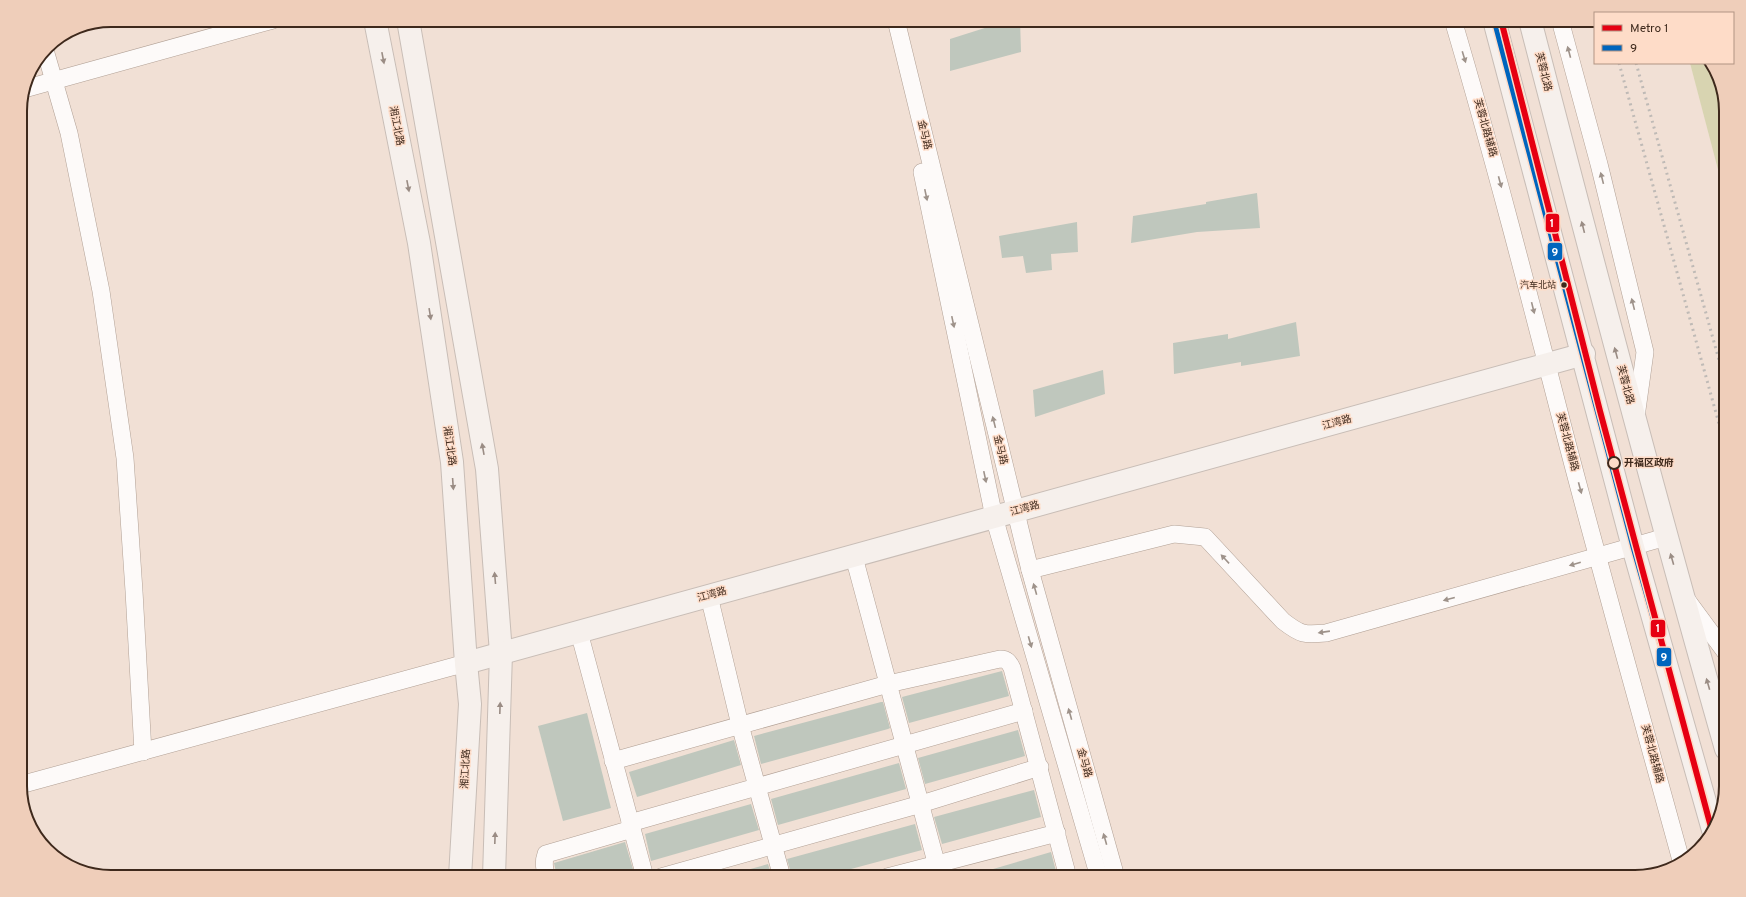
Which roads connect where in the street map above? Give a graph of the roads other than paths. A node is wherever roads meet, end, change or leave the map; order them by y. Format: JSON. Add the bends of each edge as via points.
{"nodes":[{"id":1,"x":248,"y":27,"type":"edge"},
{"id":2,"x":376,"y":27,"type":"edge"},
{"id":3,"x":409,"y":27,"type":"edge"},
{"id":4,"x":889,"y":27,"type":"edge"},
{"id":5,"x":898,"y":27,"type":"edge"},
{"id":6,"x":1455,"y":27,"type":"edge"},
{"id":7,"x":1496,"y":27,"type":"edge"},
{"id":8,"x":1532,"y":27,"type":"edge"},
{"id":9,"x":1562,"y":27,"type":"edge"},
{"id":10,"x":47,"y":57,"type":"edge"},
{"id":11,"x":53,"y":81,"type":"junction"},
{"id":12,"x":31,"y":87,"type":"edge"},
{"id":13,"x":1584,"y":354,"type":"junction"},
{"id":14,"x":1547,"y":364,"type":"junction"},
{"id":15,"x":1636,"y":425,"type":"junction"},
{"id":16,"x":1015,"y":512,"type":"junction"},
{"id":17,"x":994,"y":517,"type":"junction"},
{"id":18,"x":1666,"y":537,"type":"junction"},
{"id":19,"x":1634,"y":547,"type":"junction"},
{"id":20,"x":854,"y":557,"type":"junction"},
{"id":21,"x":1598,"y":557,"type":"junction"},
{"id":22,"x":1030,"y":570,"type":"junction"},
{"id":23,"x":1681,"y":591,"type":"junction"},
{"id":24,"x":709,"y":596,"type":"junction"},
{"id":25,"x":579,"y":632,"type":"junction"},
{"id":26,"x":1719,"y":643,"type":"edge"},
{"id":27,"x":501,"y":653,"type":"junction"},
{"id":28,"x":466,"y":663,"type":"junction"},
{"id":29,"x":888,"y":684,"type":"junction"},
{"id":30,"x":1024,"y":711,"type":"junction"},
{"id":31,"x":1719,"y":724,"type":"edge"},
{"id":32,"x":740,"y":725,"type":"junction"},
{"id":33,"x":905,"y":745,"type":"junction"},
{"id":34,"x":143,"y":752,"type":"junction"},
{"id":35,"x":614,"y":760,"type":"junction"},
{"id":36,"x":1040,"y":768,"type":"junction"},
{"id":37,"x":27,"y":783,"type":"edge"},
{"id":38,"x":757,"y":787,"type":"junction"},
{"id":39,"x":921,"y":804,"type":"junction"},
{"id":40,"x":1711,"y":822,"type":"edge"},
{"id":41,"x":631,"y":826,"type":"junction"},
{"id":42,"x":1057,"y":833,"type":"junction"},
{"id":43,"x":773,"y":846,"type":"junction"},
{"id":44,"x":1680,"y":857,"type":"edge"},
{"id":45,"x":460,"y":870,"type":"edge"},
{"id":46,"x":494,"y":870,"type":"edge"},
{"id":47,"x":545,"y":870,"type":"edge"},
{"id":48,"x":643,"y":870,"type":"edge"},
{"id":49,"x":686,"y":870,"type":"edge"},
{"id":50,"x":780,"y":870,"type":"edge"},
{"id":51,"x":939,"y":870,"type":"edge"},
{"id":52,"x":1066,"y":870,"type":"edge"},
{"id":53,"x":1097,"y":870,"type":"edge"},
{"id":54,"x":1114,"y":870,"type":"edge"}],
"edges":[{"from":1,"to":11,"type":"street"},
{"from":2,"to":28,"type":"main road","name":"湘江北路","one_way":true,"via":[[419,242],[452,462]]},
{"from":27,"to":3,"type":"main road","one_way":true,"via":[[487,469]]},
{"from":4,"to":17,"type":"street","name":"金马路","one_way":true,"via":[[901,73]]},
{"from":16,"to":5,"type":"street","name":"金马路","one_way":true},
{"from":6,"to":14,"type":"street","name":"芙蓉北路辅路","one_way":true,"via":[[1485,126]]},
{"from":7,"to":13,"type":"main road"},
{"from":15,"to":8,"type":"main road","name":"芙蓉北路","one_way":true},
{"from":15,"to":9,"type":"street","one_way":true,"via":[[1645,352],[1599,164]]},
{"from":10,"to":11,"type":"street"},
{"from":11,"to":12,"type":"street"},
{"from":11,"to":34,"type":"street","via":[[69,133],[101,291],[124,450]]},
{"from":13,"to":14,"type":"main road","name":"江湾路"},
{"from":13,"to":19,"type":"main road"},
{"from":14,"to":16,"type":"main road","name":"江湾路"},
{"from":14,"to":21,"type":"street","name":"芙蓉北路辅路","one_way":true},
{"from":15,"to":18,"type":"main road","name":"芙蓉北路"},
{"from":16,"to":17,"type":"main road","name":"江湾路"},
{"from":16,"to":22,"type":"street","name":"金马路"},
{"from":17,"to":20,"type":"main road","name":"江湾路"},
{"from":17,"to":53,"type":"street","name":"金马路","one_way":true},
{"from":18,"to":19,"type":"street"},
{"from":23,"to":18,"type":"main road","name":"芙蓉北路","one_way":true},
{"from":19,"to":21,"type":"street"},
{"from":19,"to":40,"type":"main road"},
{"from":20,"to":24,"type":"main road","name":"江湾路"},
{"from":20,"to":29,"type":"street"},
{"from":21,"to":22,"type":"street","one_way":true,"via":[[1326,633],[1304,634],[1283,621],[1205,537],[1174,534]]},
{"from":21,"to":44,"type":"street","name":"芙蓉北路辅路"},
{"from":54,"to":22,"type":"street","name":"金马路","one_way":true},
{"from":23,"to":26,"type":"street"},
{"from":31,"to":23,"type":"main road","name":"芙蓉北路","one_way":true},
{"from":24,"to":25,"type":"main road","name":"江湾路"},
{"from":24,"to":32,"type":"street"},
{"from":25,"to":27,"type":"main road","name":"江湾路"},
{"from":25,"to":35,"type":"street"},
{"from":27,"to":28,"type":"main road","name":"江湾路"},
{"from":46,"to":27,"type":"main road","one_way":true},
{"from":28,"to":34,"type":"street"},
{"from":28,"to":45,"type":"main road","name":"湘江北路","via":[[470,704]]},
{"from":29,"to":30,"type":"street","via":[[1004,659],[1012,668]]},
{"from":29,"to":32,"type":"street"},
{"from":29,"to":33,"type":"street"},
{"from":30,"to":33,"type":"street"},
{"from":30,"to":36,"type":"street"},
{"from":32,"to":35,"type":"street"},
{"from":32,"to":38,"type":"street"},
{"from":33,"to":38,"type":"street"},
{"from":33,"to":39,"type":"street"},
{"from":34,"to":37,"type":"street"},
{"from":35,"to":41,"type":"street"},
{"from":36,"to":39,"type":"street"},
{"from":36,"to":42,"type":"street"},
{"from":38,"to":41,"type":"street"},
{"from":38,"to":43,"type":"street"},
{"from":39,"to":43,"type":"street"},
{"from":39,"to":51,"type":"street"},
{"from":41,"to":47,"type":"street","via":[[546,854]]},
{"from":41,"to":48,"type":"street"},
{"from":42,"to":51,"type":"street"},
{"from":42,"to":52,"type":"street"},
{"from":43,"to":49,"type":"street"},
{"from":43,"to":50,"type":"street"}]}
